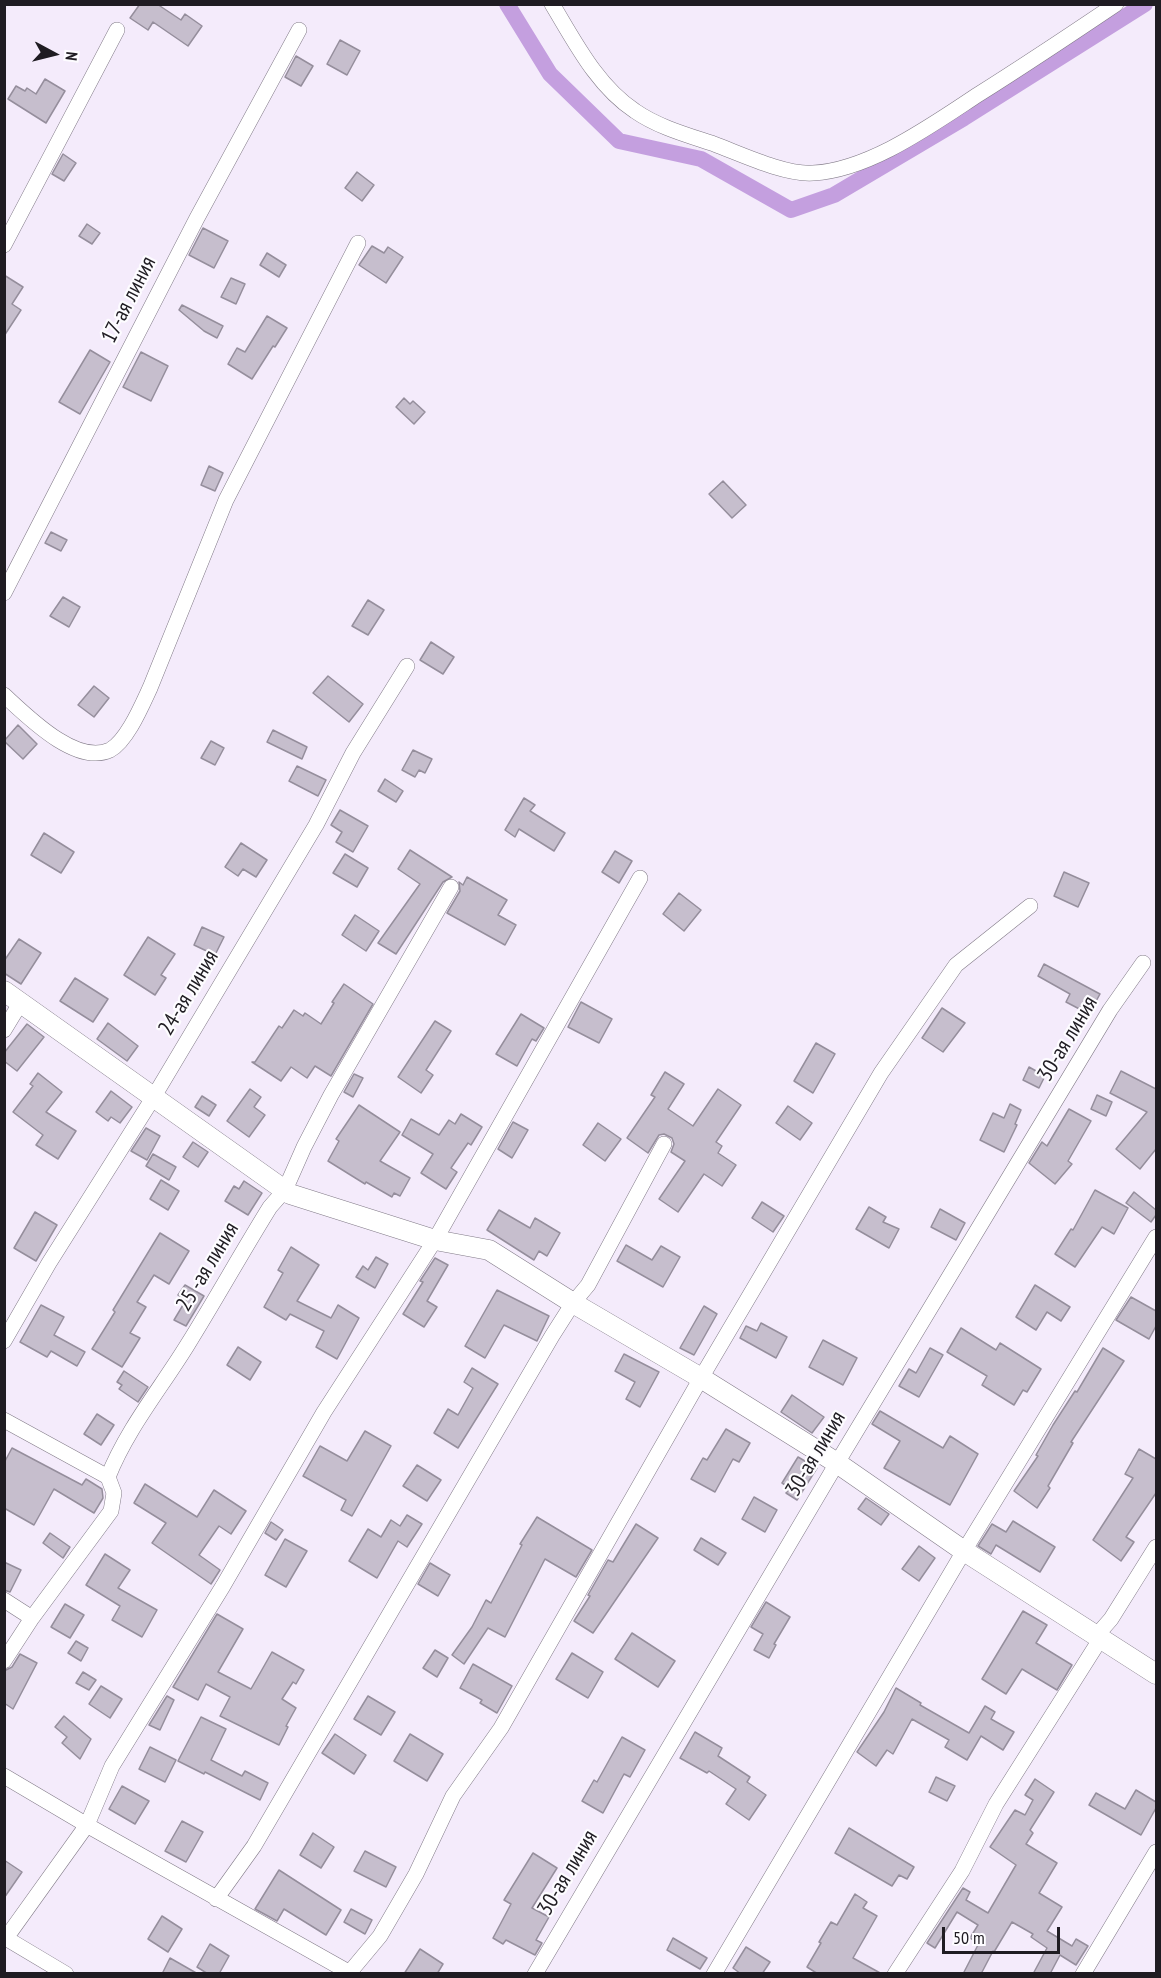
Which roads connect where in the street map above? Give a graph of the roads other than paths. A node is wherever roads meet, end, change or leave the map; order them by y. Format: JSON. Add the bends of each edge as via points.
{"nodes":[{"id":1,"x":552,"y":4,"type":"edge"},
{"id":2,"x":1116,"y":4,"type":"edge"},
{"id":3,"x":117,"y":30,"type":"dead end"},
{"id":4,"x":299,"y":30,"type":"dead end"},
{"id":5,"x":358,"y":243,"type":"dead end"},
{"id":6,"x":4,"y":245,"type":"edge"},
{"id":7,"x":4,"y":593,"type":"edge"},
{"id":8,"x":407,"y":666,"type":"dead end"},
{"id":9,"x":4,"y":695,"type":"edge"},
{"id":10,"x":640,"y":878,"type":"dead end"},
{"id":11,"x":451,"y":887,"type":"dead end"},
{"id":12,"x":1030,"y":906,"type":"dead end"},
{"id":13,"x":1143,"y":963,"type":"dead end"},
{"id":14,"x":4,"y":991,"type":"edge"},
{"id":15,"x":21,"y":1002,"type":"junction"},
{"id":16,"x":4,"y":1030,"type":"edge"},
{"id":17,"x":153,"y":1098,"type":"junction"},
{"id":18,"x":664,"y":1144,"type":"dead end"},
{"id":19,"x":285,"y":1191,"type":"junction"},
{"id":20,"x":1156,"y":1237,"type":"edge"},
{"id":21,"x":435,"y":1240,"type":"junction"},
{"id":22,"x":573,"y":1303,"type":"junction"},
{"id":23,"x":4,"y":1341,"type":"edge"},
{"id":24,"x":701,"y":1378,"type":"junction"},
{"id":25,"x":4,"y":1420,"type":"edge"},
{"id":26,"x":837,"y":1462,"type":"junction"},
{"id":27,"x":108,"y":1477,"type":"junction"},
{"id":28,"x":1156,"y":1547,"type":"edge"},
{"id":29,"x":964,"y":1551,"type":"junction"},
{"id":30,"x":4,"y":1600,"type":"edge"},
{"id":31,"x":32,"y":1618,"type":"junction"},
{"id":32,"x":1099,"y":1637,"type":"junction"},
{"id":33,"x":4,"y":1661,"type":"edge"},
{"id":34,"x":1156,"y":1674,"type":"edge"},
{"id":35,"x":4,"y":1776,"type":"edge"},
{"id":36,"x":87,"y":1825,"type":"junction"},
{"id":37,"x":1156,"y":1851,"type":"edge"},
{"id":38,"x":216,"y":1899,"type":"junction"},
{"id":39,"x":5,"y":1937,"type":"edge"},
{"id":40,"x":351,"y":1973,"type":"edge"},
{"id":41,"x":66,"y":1974,"type":"edge"},
{"id":42,"x":535,"y":1974,"type":"edge"},
{"id":43,"x":714,"y":1974,"type":"edge"},
{"id":44,"x":895,"y":1974,"type":"edge"},
{"id":45,"x":1083,"y":1974,"type":"edge"}],
"edges":[{"from":1,"to":2,"type":"street","via":[[589,65],[634,111],[666,128],[769,165],[811,174],[862,162],[922,131]]},
{"from":3,"to":6,"type":"street"},
{"from":4,"to":7,"type":"street","name":"17-ая линия","via":[[197,218]]},
{"from":5,"to":9,"type":"street","via":[[226,500],[150,688],[123,737],[111,749],[91,754],[46,732]]},
{"from":8,"to":17,"type":"street","name":"24-ая линия"},
{"from":10,"to":21,"type":"street"},
{"from":11,"to":19,"type":"street","name":"25 -ая линия","via":[[332,1095]]},
{"from":12,"to":24,"type":"street","via":[[956,965],[881,1073]]},
{"from":13,"to":26,"type":"street","name":"30-ая линия","via":[[1110,1010]]},
{"from":14,"to":15,"type":"street"},
{"from":15,"to":16,"type":"street"},
{"from":15,"to":17,"type":"street"},
{"from":17,"to":19,"type":"street"},
{"from":17,"to":23,"type":"street","name":"24-ая линия"},
{"from":18,"to":22,"type":"street","via":[[588,1285]]},
{"from":19,"to":21,"type":"street"},
{"from":19,"to":27,"type":"street","name":"25 -ая линия","via":[[270,1207],[145,1409]]},
{"from":20,"to":29,"type":"street"},
{"from":21,"to":22,"type":"street","via":[[489,1250]]},
{"from":21,"to":36,"type":"street","via":[[324,1412],[112,1766]]},
{"from":22,"to":24,"type":"street"},
{"from":22,"to":38,"type":"street","via":[[254,1846]]},
{"from":24,"to":26,"type":"street"},
{"from":24,"to":40,"type":"street","via":[[501,1728],[453,1796],[416,1874],[380,1936]]},
{"from":25,"to":27,"type":"street"},
{"from":26,"to":29,"type":"street"},
{"from":26,"to":42,"type":"street","name":"30-ая линия"},
{"from":27,"to":31,"type":"street","via":[[114,1493],[111,1511]]},
{"from":28,"to":32,"type":"street"},
{"from":29,"to":32,"type":"street"},
{"from":29,"to":43,"type":"street"},
{"from":30,"to":31,"type":"street"},
{"from":31,"to":33,"type":"street"},
{"from":32,"to":34,"type":"street"},
{"from":32,"to":44,"type":"street","via":[[996,1804],[962,1871]]},
{"from":35,"to":36,"type":"street"},
{"from":36,"to":38,"type":"street"},
{"from":36,"to":39,"type":"street"},
{"from":37,"to":45,"type":"street"},
{"from":38,"to":40,"type":"street"},
{"from":39,"to":41,"type":"street"}]}
